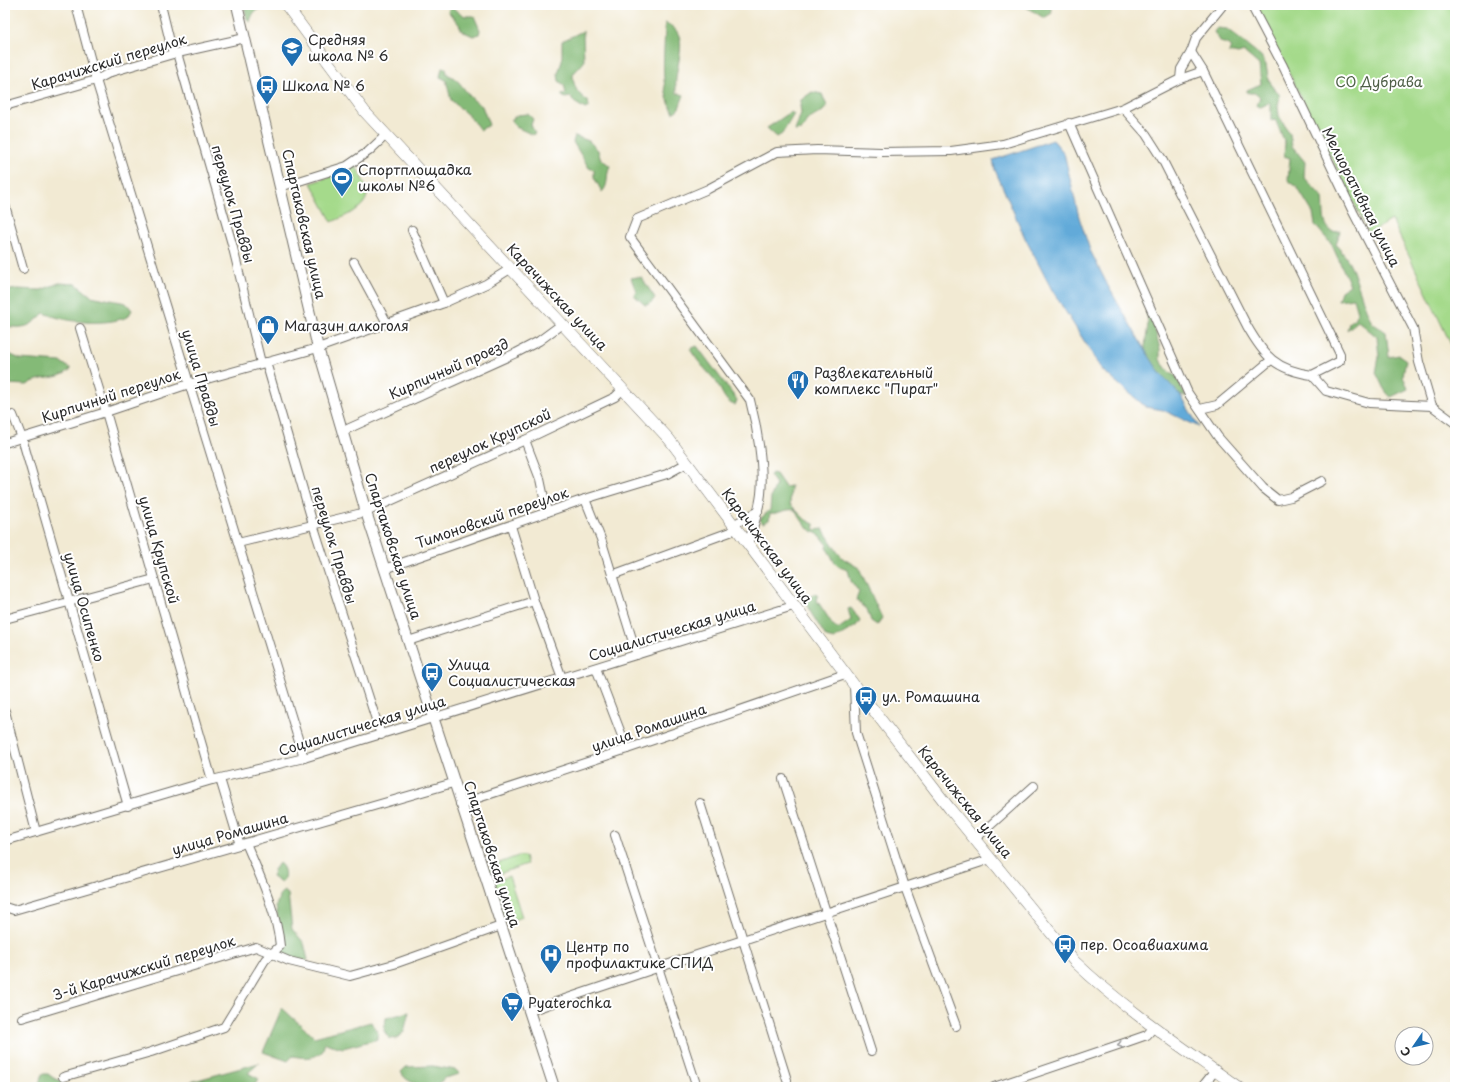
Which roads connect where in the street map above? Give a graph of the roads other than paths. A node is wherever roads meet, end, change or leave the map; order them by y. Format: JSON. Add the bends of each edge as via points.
{"nodes":[{"id":1,"x":76,"y":5,"type":"edge"},
{"id":2,"x":161,"y":5,"type":"edge"},
{"id":3,"x":237,"y":5,"type":"edge"},
{"id":4,"x":286,"y":5,"type":"edge"},
{"id":5,"x":1222,"y":5,"type":"edge"},
{"id":6,"x":1251,"y":5,"type":"edge"},
{"id":7,"x":245,"y":38,"type":"junction"},
{"id":8,"x":1191,"y":52,"type":"junction"},
{"id":9,"x":175,"y":54,"type":"junction"},
{"id":10,"x":1203,"y":71,"type":"junction"},
{"id":11,"x":1180,"y":79,"type":"junction"},
{"id":12,"x":96,"y":80,"type":"junction"},
{"id":13,"x":5,"y":106,"type":"edge"},
{"id":14,"x":1123,"y":108,"type":"junction"},
{"id":15,"x":1069,"y":123,"type":"junction"},
{"id":16,"x":386,"y":135,"type":"junction"},
{"id":17,"x":280,"y":187,"type":"junction"},
{"id":18,"x":5,"y":205,"type":"edge"},
{"id":19,"x":412,"y":230,"type":"dead end"},
{"id":20,"x":354,"y":262,"type":"dead end"},
{"id":21,"x":23,"y":269,"type":"dead end"},
{"id":22,"x":510,"y":269,"type":"junction"},
{"id":23,"x":444,"y":303,"type":"junction"},
{"id":24,"x":387,"y":323,"type":"junction"},
{"id":25,"x":562,"y":324,"type":"junction"},
{"id":26,"x":80,"y":328,"type":"dead end"},
{"id":27,"x":318,"y":348,"type":"junction"},
{"id":28,"x":1271,"y":360,"type":"junction"},
{"id":29,"x":264,"y":363,"type":"junction"},
{"id":30,"x":1312,"y":375,"type":"junction"},
{"id":31,"x":189,"y":384,"type":"junction"},
{"id":32,"x":624,"y":390,"type":"junction"},
{"id":33,"x":1432,"y":406,"type":"junction"},
{"id":34,"x":1200,"y":409,"type":"junction"},
{"id":35,"x":106,"y":412,"type":"junction"},
{"id":36,"x":13,"y":416,"type":"dead end"},
{"id":37,"x":1455,"y":423,"type":"edge"},
{"id":38,"x":342,"y":431,"type":"junction"},
{"id":39,"x":22,"y":438,"type":"junction"},
{"id":40,"x":524,"y":440,"type":"junction"},
{"id":41,"x":5,"y":443,"type":"edge"},
{"id":42,"x":687,"y":463,"type":"junction"},
{"id":43,"x":1322,"y":481,"type":"dead end"},
{"id":44,"x":585,"y":499,"type":"junction"},
{"id":45,"x":758,"y":511,"type":"junction"},
{"id":46,"x":366,"y":512,"type":"junction"},
{"id":47,"x":547,"y":512,"type":"junction"},
{"id":48,"x":313,"y":524,"type":"junction"},
{"id":49,"x":511,"y":526,"type":"junction"},
{"id":50,"x":735,"y":526,"type":"junction"},
{"id":51,"x":238,"y":543,"type":"junction"},
{"id":52,"x":748,"y":544,"type":"junction"},
{"id":53,"x":384,"y":569,"type":"junction"},
{"id":54,"x":612,"y":575,"type":"junction"},
{"id":55,"x":154,"y":579,"type":"junction"},
{"id":56,"x":534,"y":601,"type":"junction"},
{"id":57,"x":69,"y":602,"type":"junction"},
{"id":58,"x":793,"y":606,"type":"junction"},
{"id":59,"x":5,"y":619,"type":"edge"},
{"id":60,"x":408,"y":641,"type":"junction"},
{"id":61,"x":637,"y":655,"type":"junction"},
{"id":62,"x":596,"y":668,"type":"junction"},
{"id":63,"x":845,"y":674,"type":"junction"},
{"id":64,"x":562,"y":678,"type":"junction"},
{"id":65,"x":854,"y":685,"type":"junction"},
{"id":66,"x":5,"y":711,"type":"edge"},
{"id":67,"x":433,"y":718,"type":"junction"},
{"id":68,"x":381,"y":735,"type":"junction"},
{"id":69,"x":627,"y":749,"type":"junction"},
{"id":70,"x":304,"y":758,"type":"junction"},
{"id":71,"x":783,"y":779,"type":"dead end"},
{"id":72,"x":216,"y":780,"type":"junction"},
{"id":73,"x":453,"y":783,"type":"junction"},
{"id":74,"x":1034,"y":786,"type":"dead end"},
{"id":75,"x":700,"y":803,"type":"dead end"},
{"id":76,"x":460,"y":804,"type":"junction"},
{"id":77,"x":128,"y":806,"type":"junction"},
{"id":78,"x":36,"y":832,"type":"junction"},
{"id":79,"x":615,"y":835,"type":"dead end"},
{"id":80,"x":975,"y":839,"type":"junction"},
{"id":81,"x":5,"y":841,"type":"edge"},
{"id":82,"x":243,"y":844,"type":"junction"},
{"id":83,"x":991,"y":859,"type":"junction"},
{"id":84,"x":905,"y":887,"type":"junction"},
{"id":85,"x":5,"y":907,"type":"edge"},
{"id":86,"x":825,"y":913,"type":"junction"},
{"id":87,"x":501,"y":926,"type":"junction"},
{"id":88,"x":743,"y":940,"type":"junction"},
{"id":89,"x":273,"y":954,"type":"junction"},
{"id":90,"x":657,"y":968,"type":"junction"},
{"id":91,"x":530,"y":1011,"type":"junction"},
{"id":92,"x":22,"y":1018,"type":"dead end"},
{"id":93,"x":956,"y":1026,"type":"dead end"},
{"id":94,"x":1154,"y":1027,"type":"junction"},
{"id":95,"x":871,"y":1051,"type":"dead end"},
{"id":96,"x":1215,"y":1071,"type":"junction"},
{"id":97,"x":63,"y":1077,"type":"dead end"},
{"id":98,"x":786,"y":1080,"type":"dead end"},
{"id":99,"x":554,"y":1087,"type":"edge"},
{"id":100,"x":697,"y":1087,"type":"edge"},
{"id":101,"x":994,"y":1087,"type":"edge"},
{"id":102,"x":1202,"y":1087,"type":"edge"},
{"id":103,"x":1238,"y":1087,"type":"edge"}],
"edges":[{"from":1,"to":12,"type":"street","name":"улица Правды"},
{"from":2,"to":9,"type":"street","name":"переулок Правды"},
{"from":3,"to":7,"type":"street","name":"Спартаковская улица"},
{"from":4,"to":16,"type":"main road","name":"Карачижская улица","via":[[365,112]]},
{"from":5,"to":8,"type":"street","via":[[1196,38]]},
{"from":6,"to":33,"type":"street","name":"Мелиоративная улица","via":[[1350,206],[1414,328],[1419,362]]},
{"from":7,"to":9,"type":"street","name":"Карачижский переулок"},
{"from":7,"to":17,"type":"street","name":"Спартаковская улица"},
{"from":8,"to":10,"type":"street"},
{"from":8,"to":11,"type":"street","via":[[1181,69]]},
{"from":9,"to":12,"type":"street","name":"Карачижский переулок","via":[[111,72]]},
{"from":9,"to":29,"type":"street","name":"переулок Правды","via":[[232,244]]},
{"from":10,"to":11,"type":"street","via":[[1192,77]]},
{"from":10,"to":30,"type":"street","via":[[1340,354],[1340,361]]},
{"from":11,"to":14,"type":"street"},
{"from":12,"to":13,"type":"street","name":"Карачижский переулок"},
{"from":12,"to":31,"type":"street","name":"улица Правды"},
{"from":14,"to":15,"type":"street"},
{"from":14,"to":28,"type":"street","via":[[1146,134],[1162,159],[1247,326],[1258,346]]},
{"from":15,"to":34,"type":"street","via":[[1188,393]]},
{"from":15,"to":45,"type":"street","via":[[1003,144],[950,151],[777,152],[708,189],[637,219],[630,237],[750,400],[758,432],[761,493]]},
{"from":16,"to":17,"type":"street","via":[[347,166]]},
{"from":16,"to":22,"type":"main road","name":"Карачижская улица"},
{"from":17,"to":27,"type":"street","name":"Спартаковская улица"},
{"from":18,"to":21,"type":"street"},
{"from":19,"to":23,"type":"street"},
{"from":20,"to":24,"type":"street"},
{"from":22,"to":23,"type":"street","name":"Кирпичный переулок","via":[[486,284]]},
{"from":22,"to":25,"type":"main road","name":"Карачижская улица"},
{"from":23,"to":24,"type":"street","name":"Кирпичный переулок"},
{"from":24,"to":27,"type":"street","name":"Кирпичный переулок"},
{"from":25,"to":32,"type":"main road","name":"Карачижская улица"},
{"from":25,"to":38,"type":"street","name":"Кирпичный проезд","via":[[539,341],[516,353]]},
{"from":26,"to":35,"type":"street","name":"улица Крупской"},
{"from":27,"to":29,"type":"street","name":"Кирпичный переулок"},
{"from":27,"to":38,"type":"street","name":"Спартаковская улица"},
{"from":28,"to":30,"type":"street","via":[[1297,373]]},
{"from":28,"to":34,"type":"street","via":[[1217,405]]},
{"from":29,"to":31,"type":"street","name":"Кирпичный переулок"},
{"from":29,"to":48,"type":"street","name":"переулок Правды"},
{"from":30,"to":33,"type":"street","via":[[1326,391],[1368,403]]},
{"from":31,"to":35,"type":"street","name":"Кирпичный переулок"},
{"from":31,"to":51,"type":"street","name":"улица Правды"},
{"from":32,"to":40,"type":"street","name":"переулок Крупской","via":[[615,397]]},
{"from":32,"to":42,"type":"main road","name":"Карачижская улица","via":[[669,439]]},
{"from":33,"to":37,"type":"street"},
{"from":34,"to":43,"type":"street","via":[[1233,454],[1263,488],[1278,500],[1291,497]]},
{"from":35,"to":39,"type":"street","name":"Кирпичный переулок"},
{"from":35,"to":55,"type":"street","name":"улица Крупской"},
{"from":36,"to":39,"type":"street","name":"улица Осипенко"},
{"from":38,"to":46,"type":"street","name":"Спартаковская улица"},
{"from":39,"to":41,"type":"street","name":"Кирпичный переулок"},
{"from":39,"to":57,"type":"street","name":"улица Осипенко"},
{"from":40,"to":46,"type":"street","name":"переулок Крупской"},
{"from":40,"to":47,"type":"street","via":[[540,479]]},
{"from":42,"to":44,"type":"street","name":"Тимоновский переулок","via":[[667,474]]},
{"from":42,"to":50,"type":"main road","name":"Карачижская улица"},
{"from":44,"to":47,"type":"street","name":"Тимоновский переулок"},
{"from":44,"to":54,"type":"street","name":"Тимоновский переулок"},
{"from":45,"to":50,"type":"street"},
{"from":45,"to":52,"type":"street"},
{"from":46,"to":48,"type":"street","name":"переулок Крупской"},
{"from":46,"to":53,"type":"street","name":"Спартаковская улица"},
{"from":47,"to":49,"type":"street","name":"Тимоновский переулок"},
{"from":48,"to":51,"type":"street","name":"переулок Крупской"},
{"from":48,"to":68,"type":"street","name":"переулок Правды"},
{"from":49,"to":53,"type":"street","name":"Тимоновский переулок"},
{"from":49,"to":56,"type":"street"},
{"from":50,"to":52,"type":"main road","name":"Карачижская улица"},
{"from":50,"to":54,"type":"street","via":[[730,532]]},
{"from":51,"to":70,"type":"street","name":"улица Правды"},
{"from":52,"to":58,"type":"main road","name":"Карачижская улица"},
{"from":53,"to":60,"type":"street","name":"Спартаковская улица"},
{"from":54,"to":61,"type":"street","name":"Тимоновский переулок"},
{"from":55,"to":57,"type":"street"},
{"from":55,"to":72,"type":"street","name":"улица Крупской"},
{"from":56,"to":60,"type":"street"},
{"from":56,"to":64,"type":"street"},
{"from":57,"to":59,"type":"street"},
{"from":57,"to":77,"type":"street","name":"улица Осипенко"},
{"from":58,"to":61,"type":"street","name":"Социалистическая улица"},
{"from":58,"to":63,"type":"main road","name":"Карачижская улица"},
{"from":60,"to":67,"type":"street","name":"Спартаковская улица"},
{"from":61,"to":62,"type":"street","name":"Социалистическая улица"},
{"from":62,"to":64,"type":"street","name":"Социалистическая улица"},
{"from":62,"to":69,"type":"street"},
{"from":63,"to":65,"type":"main road","name":"Карачижская улица"},
{"from":63,"to":69,"type":"street","name":"улица Ромашина"},
{"from":64,"to":67,"type":"street","name":"Социалистическая улица"},
{"from":65,"to":80,"type":"main road","name":"Карачижская улица"},
{"from":65,"to":84,"type":"street","via":[[856,733]]},
{"from":66,"to":78,"type":"street"},
{"from":67,"to":68,"type":"street","name":"Социалистическая улица"},
{"from":67,"to":73,"type":"street","name":"Спартаковская улица"},
{"from":68,"to":70,"type":"street","name":"Социалистическая улица"},
{"from":69,"to":76,"type":"street","name":"улица Ромашина"},
{"from":70,"to":72,"type":"street","name":"Социалистическая улица"},
{"from":71,"to":86,"type":"street"},
{"from":72,"to":77,"type":"street","name":"Социалистическая улица"},
{"from":72,"to":82,"type":"street","name":"улица Крупской"},
{"from":73,"to":76,"type":"street","name":"Спартаковская улица"},
{"from":73,"to":82,"type":"street","name":"улица Ромашина"},
{"from":74,"to":80,"type":"street"},
{"from":75,"to":88,"type":"street"},
{"from":76,"to":87,"type":"street","name":"Спартаковская улица"},
{"from":77,"to":78,"type":"street","name":"Социалистическая улица"},
{"from":78,"to":81,"type":"street","name":"Социалистическая улица"},
{"from":79,"to":90,"type":"street"},
{"from":80,"to":83,"type":"main road","name":"Карачижская улица"},
{"from":82,"to":85,"type":"street","name":"улица Ромашина","via":[[14,910]]},
{"from":82,"to":89,"type":"street","name":"улица Крупской","via":[[265,891],[279,936],[280,946]]},
{"from":83,"to":84,"type":"street"},
{"from":83,"to":94,"type":"main road","name":"Карачижская улица","via":[[1074,961],[1098,984]]},
{"from":84,"to":86,"type":"street"},
{"from":84,"to":93,"type":"street"},
{"from":86,"to":88,"type":"street"},
{"from":86,"to":95,"type":"street"},
{"from":87,"to":89,"type":"street","name":"3-й Карачижский переулок","via":[[394,964],[350,976],[289,961]]},
{"from":87,"to":91,"type":"street","name":"Спартаковская улица"},
{"from":88,"to":90,"type":"street"},
{"from":88,"to":98,"type":"street"},
{"from":89,"to":92,"type":"street","name":"3-й Карачижский переулок","via":[[256,947]]},
{"from":89,"to":97,"type":"street","via":[[265,960],[224,1027],[151,1052]]},
{"from":90,"to":91,"type":"street"},
{"from":90,"to":100,"type":"street"},
{"from":91,"to":99,"type":"street","name":"Спартаковская улица"},
{"from":94,"to":96,"type":"main road","name":"Карачижская улица"},
{"from":94,"to":101,"type":"street","one_way":true,"via":[[1147,1035]]},
{"from":96,"to":102,"type":"street"},
{"from":96,"to":103,"type":"main road","name":"Карачижская улица"}]}
